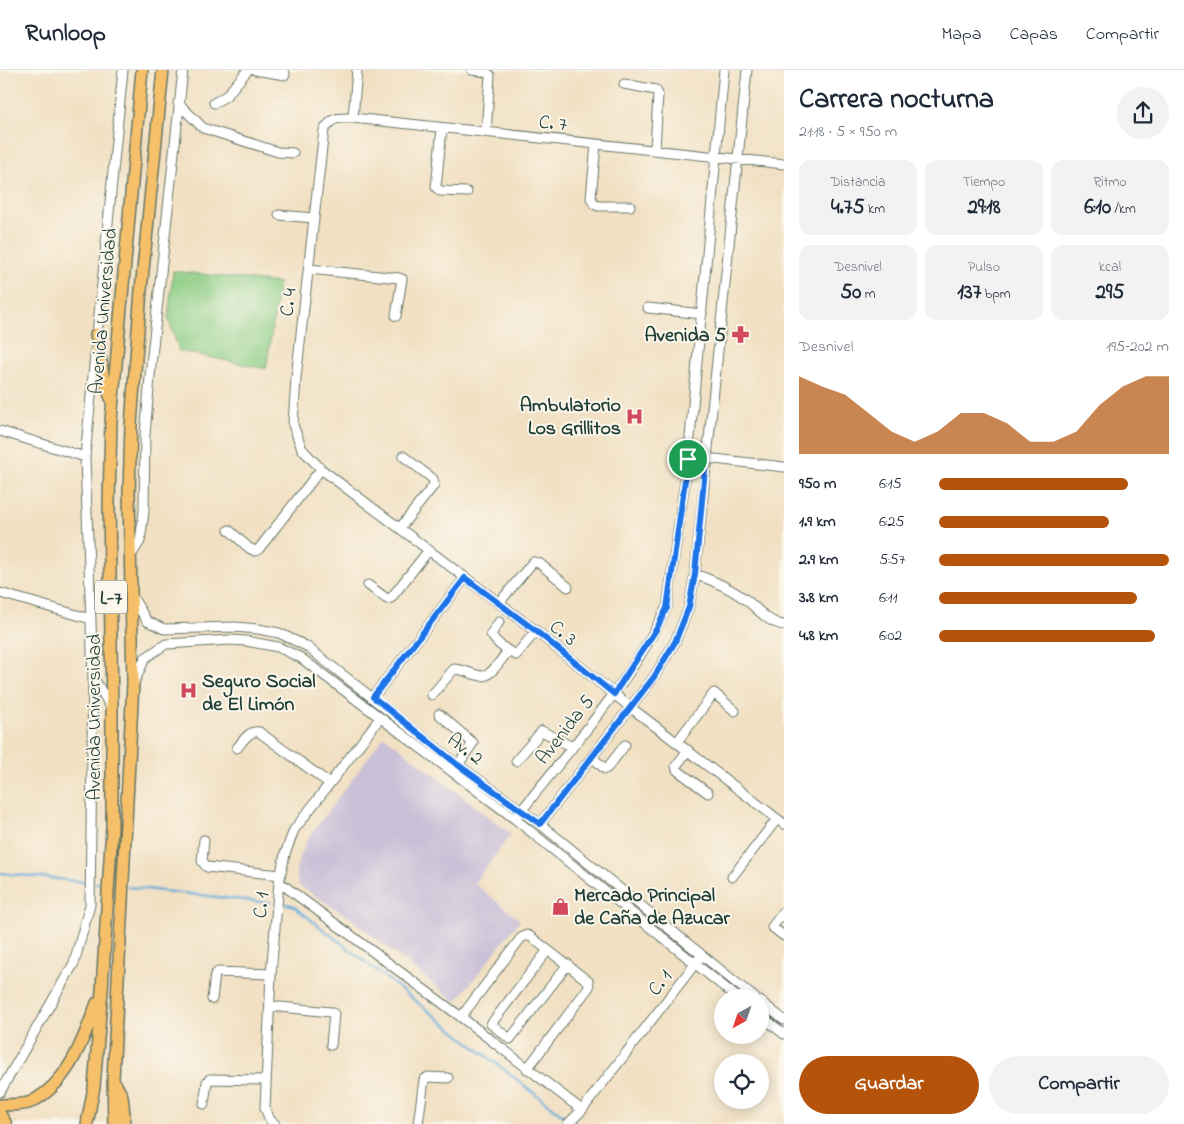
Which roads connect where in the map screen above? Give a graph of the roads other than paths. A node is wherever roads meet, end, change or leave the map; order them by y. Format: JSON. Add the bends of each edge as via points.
{"nodes":[{"id":1,"x":123,"y":70,"type":"edge"},
{"id":2,"x":142,"y":70,"type":"edge"},
{"id":3,"x":162,"y":70,"type":"edge"},
{"id":4,"x":183,"y":70,"type":"edge"},
{"id":5,"x":248,"y":70,"type":"edge"},
{"id":6,"x":254,"y":70,"type":"edge"},
{"id":7,"x":284,"y":70,"type":"edge"},
{"id":8,"x":357,"y":70,"type":"edge"},
{"id":9,"x":472,"y":70,"type":"edge"},
{"id":10,"x":724,"y":70,"type":"edge"},
{"id":11,"x":747,"y":70,"type":"edge"},
{"id":12,"x":624,"y":84,"type":"dead end"},
{"id":13,"x":178,"y":103,"type":"junction"},
{"id":14,"x":214,"y":103,"type":"dead end"},
{"id":15,"x":353,"y":118,"type":"junction"},
{"id":16,"x":442,"y":128,"type":"junction"},
{"id":17,"x":324,"y":130,"type":"joint"},
{"id":18,"x":486,"y":132,"type":"junction"},
{"id":19,"x":596,"y":144,"type":"junction"},
{"id":20,"x":655,"y":150,"type":"junction"},
{"id":21,"x":294,"y":153,"type":"dead end"},
{"id":22,"x":716,"y":157,"type":"junction"},
{"id":23,"x":739,"y":159,"type":"junction"},
{"id":24,"x":784,"y":164,"type":"edge"},
{"id":25,"x":467,"y":192,"type":"dead end"},
{"id":26,"x":630,"y":206,"type":"dead end"},
{"id":27,"x":279,"y":215,"type":"dead end"},
{"id":28,"x":314,"y":218,"type":"junction"},
{"id":29,"x":309,"y":268,"type":"junction"},
{"id":30,"x":648,"y":308,"type":"dead end"},
{"id":31,"x":702,"y":314,"type":"junction"},
{"id":32,"x":396,"y":316,"type":"dead end"},
{"id":33,"x":96,"y":334,"type":"junction"},
{"id":34,"x":112,"y":403,"type":"junction"},
{"id":35,"x":0,"y":431,"type":"edge"},
{"id":36,"x":403,"y":456,"type":"dead end"},
{"id":37,"x":85,"y":457,"type":"junction"},
{"id":38,"x":706,"y":458,"type":"junction"},
{"id":39,"x":688,"y":459,"type":"junction"},
{"id":40,"x":784,"y":467,"type":"edge"},
{"id":41,"x":321,"y":469,"type":"junction"},
{"id":42,"x":400,"y":528,"type":"junction"},
{"id":43,"x":229,"y":530,"type":"dead end"},
{"id":44,"x":429,"y":550,"type":"junction"},
{"id":45,"x":130,"y":558,"type":"junction"},
{"id":46,"x":695,"y":574,"type":"junction"},
{"id":47,"x":465,"y":578,"type":"junction"},
{"id":48,"x":368,"y":585,"type":"dead end"},
{"id":49,"x":568,"y":587,"type":"dead end"},
{"id":50,"x":0,"y":593,"type":"edge"},
{"id":51,"x":133,"y":598,"type":"junction"},
{"id":52,"x":499,"y":603,"type":"junction"},
{"id":53,"x":92,"y":619,"type":"junction"},
{"id":54,"x":499,"y":622,"type":"dead end"},
{"id":55,"x":784,"y":625,"type":"edge"},
{"id":56,"x":536,"y":631,"type":"junction"},
{"id":57,"x":508,"y":651,"type":"junction"},
{"id":58,"x":93,"y":677,"type":"junction"},
{"id":59,"x":134,"y":683,"type":"junction"},
{"id":60,"x":614,"y":694,"type":"junction"},
{"id":61,"x":432,"y":695,"type":"dead end"},
{"id":62,"x":373,"y":697,"type":"junction"},
{"id":63,"x":630,"y":707,"type":"junction"},
{"id":64,"x":112,"y":711,"type":"junction"},
{"id":65,"x":736,"y":711,"type":"dead end"},
{"id":66,"x":439,"y":714,"type":"dead end"},
{"id":67,"x":380,"y":718,"type":"junction"},
{"id":68,"x":677,"y":742,"type":"junction"},
{"id":69,"x":626,"y":745,"type":"dead end"},
{"id":70,"x":572,"y":747,"type":"junction"},
{"id":71,"x":237,"y":748,"type":"dead end"},
{"id":72,"x":688,"y":750,"type":"junction"},
{"id":73,"x":592,"y":757,"type":"junction"},
{"id":74,"x":516,"y":761,"type":"dead end"},
{"id":75,"x":458,"y":765,"type":"junction"},
{"id":76,"x":329,"y":783,"type":"junction"},
{"id":77,"x":708,"y":793,"type":"dead end"},
{"id":78,"x":522,"y":810,"type":"junction"},
{"id":79,"x":515,"y":819,"type":"junction"},
{"id":80,"x":781,"y":821,"type":"edge"},
{"id":81,"x":540,"y":824,"type":"junction"},
{"id":82,"x":204,"y":840,"type":"dead end"},
{"id":83,"x":732,"y":877,"type":"dead end"},
{"id":84,"x":280,"y":878,"type":"junction"},
{"id":85,"x":784,"y":911,"type":"edge"},
{"id":86,"x":784,"y":936,"type":"edge"},
{"id":87,"x":548,"y":950,"type":"junction"},
{"id":88,"x":702,"y":956,"type":"junction"},
{"id":89,"x":568,"y":964,"type":"junction"},
{"id":90,"x":695,"y":964,"type":"junction"},
{"id":91,"x":271,"y":974,"type":"junction"},
{"id":92,"x":727,"y":989,"type":"edge"},
{"id":93,"x":744,"y":989,"type":"edge"},
{"id":94,"x":102,"y":990,"type":"junction"},
{"id":95,"x":212,"y":999,"type":"dead end"},
{"id":96,"x":270,"y":1006,"type":"junction"},
{"id":97,"x":769,"y":1008,"type":"edge"},
{"id":98,"x":461,"y":1017,"type":"junction"},
{"id":99,"x":784,"y":1020,"type":"edge"},
{"id":100,"x":769,"y":1022,"type":"edge"},
{"id":101,"x":784,"y":1034,"type":"edge"},
{"id":102,"x":330,"y":1044,"type":"dead end"},
{"id":103,"x":527,"y":1068,"type":"junction"},
{"id":104,"x":448,"y":1078,"type":"dead end"},
{"id":105,"x":114,"y":1079,"type":"junction"},
{"id":106,"x":266,"y":1080,"type":"junction"},
{"id":107,"x":0,"y":1092,"type":"edge"},
{"id":108,"x":204,"y":1104,"type":"dead end"},
{"id":109,"x":0,"y":1105,"type":"edge"},
{"id":110,"x":582,"y":1110,"type":"junction"},
{"id":111,"x":0,"y":1114,"type":"edge"},
{"id":112,"x":6,"y":1124,"type":"edge"},
{"id":113,"x":87,"y":1124,"type":"edge"},
{"id":114,"x":114,"y":1124,"type":"edge"},
{"id":115,"x":125,"y":1124,"type":"edge"},
{"id":116,"x":275,"y":1124,"type":"edge"},
{"id":117,"x":418,"y":1124,"type":"edge"},
{"id":118,"x":568,"y":1124,"type":"edge"}],
"edges":[{"from":1,"to":33,"type":"street","name":"Avenida Universidad","number":"L-7"},
{"from":2,"to":34,"type":"main road","name":"Avenida Universidad","number":"L-7"},
{"from":3,"to":45,"type":"main road","name":"Avenida Universidad","number":"L-7","via":[[131,425]]},
{"from":4,"to":13,"type":"street","number":"L-7"},
{"from":5,"to":14,"type":"street","via":[[226,96]]},
{"from":6,"to":7,"type":"street","via":[[285,75]]},
{"from":8,"to":15,"type":"street"},
{"from":9,"to":18,"type":"street","via":[[490,75]]},
{"from":10,"to":22,"type":"street","name":"Avenida 5"},
{"from":11,"to":23,"type":"street"},
{"from":12,"to":20,"type":"street","via":[[656,90],[658,94]]},
{"from":13,"to":21,"type":"street","via":[[203,128],[278,152]]},
{"from":13,"to":45,"type":"street","number":"L-7","via":[[145,435],[144,512],[140,541]]},
{"from":15,"to":16,"type":"street","name":"C. 7"},
{"from":15,"to":17,"type":"street","name":"C. 7","via":[[331,120]]},
{"from":16,"to":18,"type":"street","name":"C. 7"},
{"from":16,"to":25,"type":"street","via":[[436,187],[440,191]]},
{"from":17,"to":28,"type":"street","name":"C. 4"},
{"from":18,"to":19,"type":"street","name":"C. 7"},
{"from":19,"to":20,"type":"street","name":"C. 7"},
{"from":19,"to":26,"type":"street","via":[[591,198],[594,204]]},
{"from":20,"to":22,"type":"street","name":"C. 7"},
{"from":22,"to":23,"type":"street","name":"C. 7"},
{"from":22,"to":31,"type":"street","name":"Avenida 5"},
{"from":23,"to":24,"type":"street","name":"C. 7"},
{"from":23,"to":38,"type":"street"},
{"from":27,"to":28,"type":"street"},
{"from":28,"to":29,"type":"street","name":"C. 4"},
{"from":29,"to":32,"type":"street","via":[[402,279]]},
{"from":29,"to":41,"type":"street","name":"C. 4","via":[[292,425],[302,448]]},
{"from":30,"to":31,"type":"street"},
{"from":31,"to":39,"type":"street","name":"Avenida 5"},
{"from":33,"to":34,"type":"main road"},
{"from":33,"to":37,"type":"street","name":"Avenida Universidad","number":"L-7"},
{"from":34,"to":64,"type":"main road","name":"Avenida Universidad","number":"L-7","via":[[109,503]]},
{"from":35,"to":37,"type":"street"},
{"from":36,"to":42,"type":"street","via":[[433,479],[434,485]]},
{"from":37,"to":53,"type":"street","name":"Avenida Universidad","number":"L-7"},
{"from":38,"to":39,"type":"street"},
{"from":38,"to":40,"type":"street"},
{"from":38,"to":46,"type":"street"},
{"from":39,"to":60,"type":"street","name":"Avenida 5","via":[[667,608]]},
{"from":41,"to":42,"type":"street","name":"C. 3"},
{"from":41,"to":43,"type":"street","via":[[258,550],[249,548]]},
{"from":42,"to":44,"type":"street","name":"C. 3"},
{"from":44,"to":47,"type":"street","name":"C. 3"},
{"from":44,"to":48,"type":"street","via":[[390,598]]},
{"from":45,"to":51,"type":"main road","name":"Avenida Universidad","number":"L-7"},
{"from":46,"to":55,"type":"street","via":[[744,598],[775,624]]},
{"from":46,"to":63,"type":"street","via":[[689,607],[675,642],[654,677]]},
{"from":47,"to":52,"type":"street","name":"C. 3"},
{"from":47,"to":62,"type":"street"},
{"from":49,"to":52,"type":"street","via":[[539,563],[533,562]]},
{"from":50,"to":53,"type":"street"},
{"from":51,"to":59,"type":"main road","name":"Avenida Universidad","number":"L-7"},
{"from":51,"to":62,"type":"street","name":"Av. 2","via":[[147,621],[164,629],[235,627],[279,633],[306,646]]},
{"from":52,"to":56,"type":"street","name":"C. 3"},
{"from":53,"to":58,"type":"street","name":"Avenida Universidad","number":"L-7"},
{"from":54,"to":57,"type":"street","via":[[490,634]]},
{"from":56,"to":57,"type":"street","via":[[516,656]]},
{"from":56,"to":60,"type":"street","name":"C. 3"},
{"from":57,"to":61,"type":"street","via":[[483,676],[454,669]]},
{"from":58,"to":64,"type":"street"},
{"from":58,"to":107,"type":"street","name":"Avenida Universidad","number":"L-7","via":[[90,905],[74,963]]},
{"from":59,"to":67,"type":"street","name":"Av. 2","via":[[145,658],[166,644],[246,641],[278,647],[301,658]]},
{"from":59,"to":105,"type":"main road","name":"Avenida Universidad","number":"L-7"},
{"from":60,"to":63,"type":"street","name":"C. 3"},
{"from":60,"to":70,"type":"street","name":"Avenida 5"},
{"from":62,"to":75,"type":"street","name":"Av. 2"},
{"from":63,"to":68,"type":"street","name":"C. 3"},
{"from":63,"to":73,"type":"street"},
{"from":64,"to":94,"type":"main road","name":"Avenida Universidad","number":"L-7","via":[[112,827]]},
{"from":65,"to":68,"type":"street","via":[[714,693]]},
{"from":66,"to":75,"type":"street","via":[[473,743]]},
{"from":67,"to":76,"type":"street","name":"C. 1"},
{"from":67,"to":79,"type":"street","name":"Av. 2"},
{"from":68,"to":72,"type":"street","name":"C. 3"},
{"from":69,"to":73,"type":"street","via":[[605,769]]},
{"from":70,"to":74,"type":"street","via":[[542,731]]},
{"from":70,"to":78,"type":"street","name":"Avenida 5"},
{"from":71,"to":76,"type":"street","via":[[250,733],[259,732]]},
{"from":72,"to":77,"type":"street","via":[[676,766],[677,770]]},
{"from":72,"to":80,"type":"street","name":"C. 3"},
{"from":73,"to":81,"type":"street"},
{"from":75,"to":78,"type":"street","name":"Av. 2"},
{"from":76,"to":84,"type":"street","name":"C. 1","via":[[294,830]]},
{"from":78,"to":79,"type":"street","name":"Avenida 5"},
{"from":78,"to":81,"type":"street","name":"Av. 2"},
{"from":79,"to":90,"type":"street","name":"Av. 2"},
{"from":80,"to":83,"type":"street"},
{"from":81,"to":88,"type":"street","name":"Av. 2"},
{"from":82,"to":84,"type":"street","via":[[202,861],[207,867]]},
{"from":84,"to":91,"type":"street","name":"C. 1"},
{"from":84,"to":98,"type":"street"},
{"from":85,"to":86,"type":"street","via":[[772,927]]},
{"from":87,"to":89,"type":"street"},
{"from":87,"to":89,"type":"street","via":[[491,1024],[510,1039]]},
{"from":87,"to":98,"type":"street","via":[[527,935],[521,938]]},
{"from":88,"to":90,"type":"street","name":"C. 1"},
{"from":88,"to":93,"type":"street","name":"Av. 2"},
{"from":89,"to":103,"type":"street","via":[[588,981],[589,987]]},
{"from":90,"to":92,"type":"street","name":"Av. 2"},
{"from":90,"to":110,"type":"street","name":"C. 1"},
{"from":91,"to":95,"type":"street","via":[[218,972]]},
{"from":91,"to":96,"type":"street","name":"C. 1"},
{"from":94,"to":109,"type":"main road","via":[[78,1051],[56,1084],[30,1102]]},
{"from":94,"to":113,"type":"main road","name":"Avenida Universidad","number":"L-7","via":[[94,1087]]},
{"from":96,"to":102,"type":"street","via":[[334,1014]]},
{"from":96,"to":106,"type":"street","name":"C. 1"},
{"from":97,"to":99,"type":"street"},
{"from":98,"to":103,"type":"street"},
{"from":100,"to":101,"type":"street"},
{"from":103,"to":110,"type":"street"},
{"from":104,"to":117,"type":"street","via":[[428,1077],[424,1080]]},
{"from":105,"to":114,"type":"main road","name":"Avenida Universidad","number":"L-7"},
{"from":105,"to":115,"type":"main road","via":[[122,1096]]},
{"from":106,"to":108,"type":"street","via":[[210,1079]]},
{"from":106,"to":116,"type":"street","name":"C. 1","via":[[265,1108]]},
{"from":110,"to":118,"type":"street","name":"C. 1"},
{"from":111,"to":112,"type":"main road"}]}
